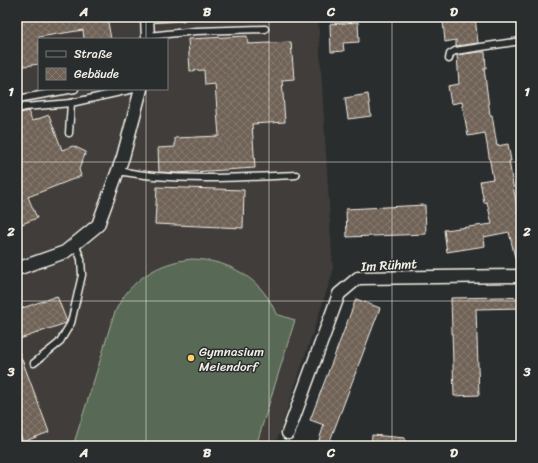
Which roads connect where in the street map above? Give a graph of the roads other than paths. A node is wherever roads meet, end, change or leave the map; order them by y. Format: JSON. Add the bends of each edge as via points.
{"nodes":[{"id":1,"x":182,"y":17,"type":"edge"},
{"id":2,"x":147,"y":18,"type":"edge"},
{"id":3,"x":265,"y":29,"type":"dead end"},
{"id":4,"x":148,"y":37,"type":"edge"},
{"id":5,"x":521,"y":41,"type":"edge"},
{"id":6,"x":449,"y":59,"type":"dead end"},
{"id":7,"x":69,"y":90,"type":"edge"},
{"id":8,"x":130,"y":90,"type":"edge"},
{"id":9,"x":142,"y":90,"type":"edge"},
{"id":10,"x":17,"y":99,"type":"edge"},
{"id":11,"x":72,"y":103,"type":"junction"},
{"id":12,"x":17,"y":109,"type":"edge"},
{"id":13,"x":69,"y":133,"type":"dead end"},
{"id":14,"x":118,"y":171,"type":"junction"},
{"id":15,"x":296,"y":175,"type":"dead end"},
{"id":16,"x":75,"y":244,"type":"junction"},
{"id":17,"x":17,"y":269,"type":"edge"},
{"id":18,"x":521,"y":276,"type":"edge"},
{"id":19,"x":34,"y":363,"type":"dead end"},
{"id":20,"x":288,"y":433,"type":"dead end"}],
"edges":[{"from":1,"to":2,"type":"lane"},
{"from":2,"to":4,"type":"street"},
{"from":3,"to":4,"type":"lane"},
{"from":5,"to":6,"type":"lane","via":[[455,51],[450,54]]},
{"from":7,"to":10,"type":"lane"},
{"from":8,"to":11,"type":"lane"},
{"from":9,"to":14,"type":"street"},
{"from":11,"to":12,"type":"lane","via":[[25,106]]},
{"from":11,"to":13,"type":"lane"},
{"from":14,"to":15,"type":"lane","via":[[155,176],[194,177]]},
{"from":14,"to":16,"type":"street","via":[[98,225]]},
{"from":16,"to":17,"type":"street","via":[[65,252]]},
{"from":16,"to":19,"type":"lane","via":[[81,259],[82,275],[71,323],[59,343]]},
{"from":18,"to":20,"type":"street","name":"Im Rühmt","via":[[358,278],[339,294]]}]}
